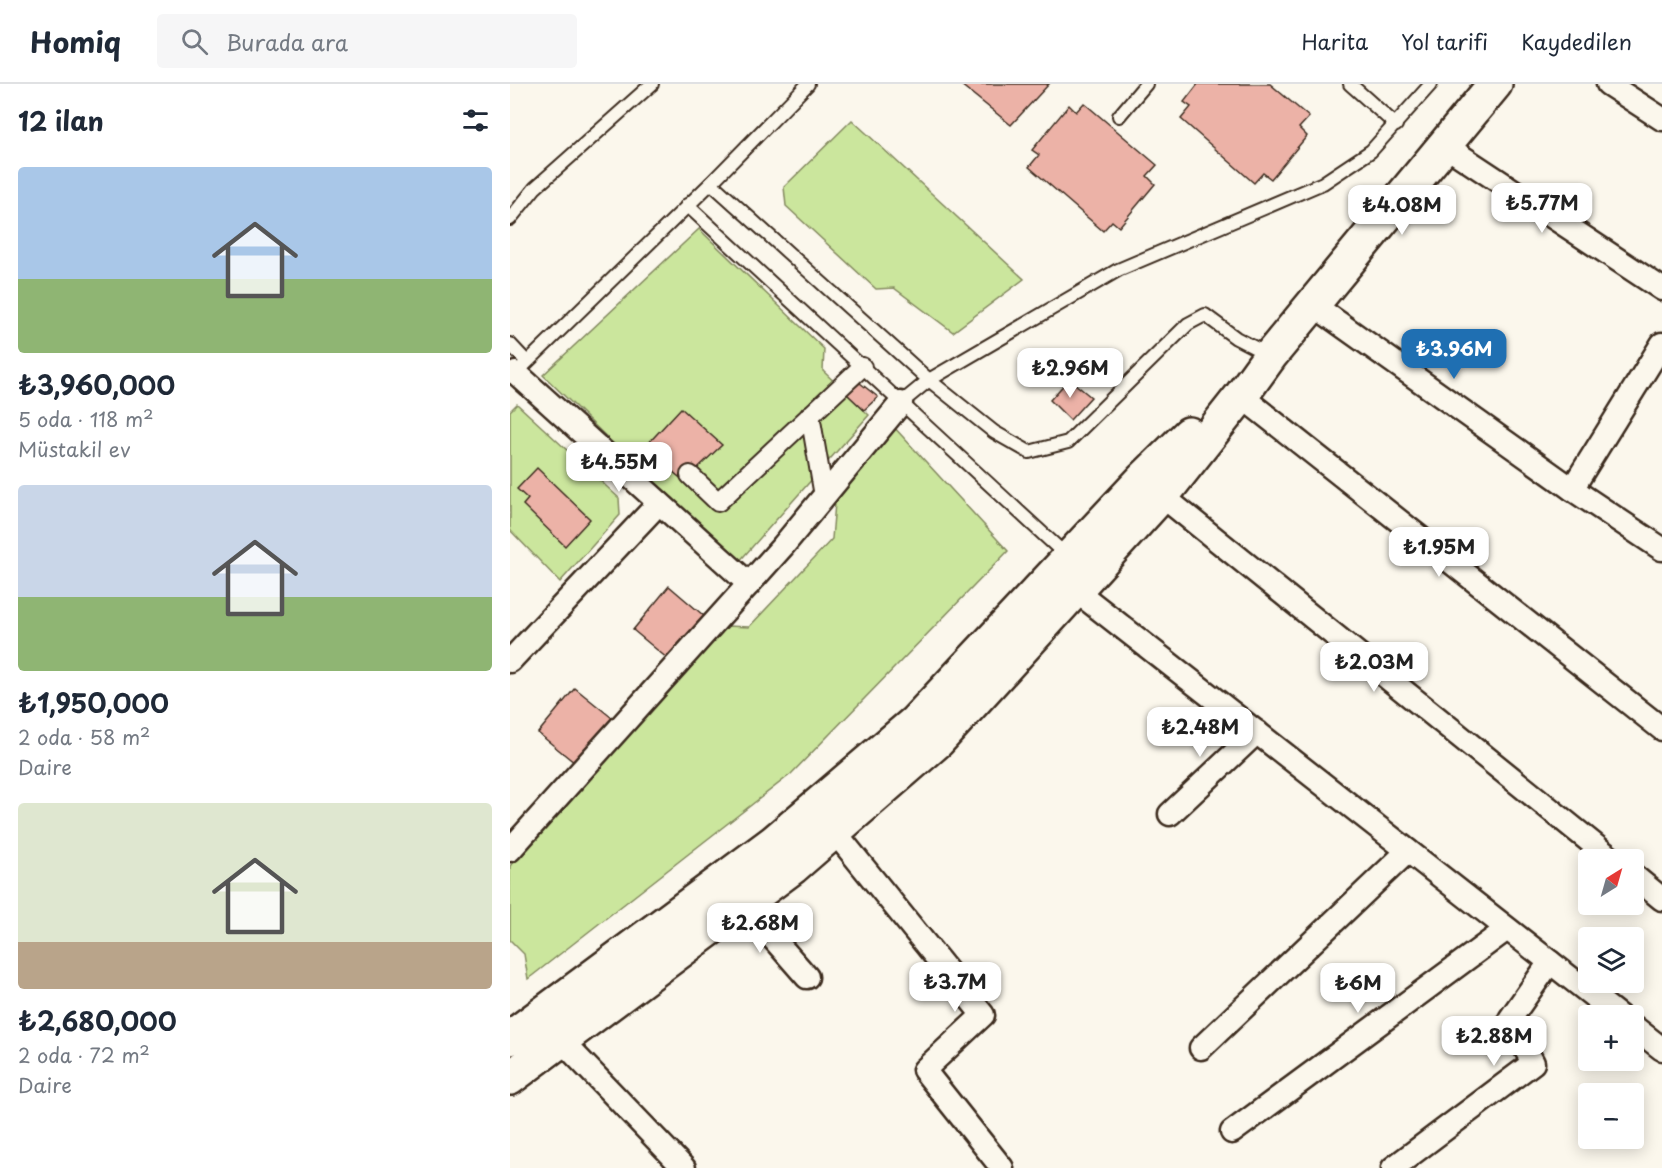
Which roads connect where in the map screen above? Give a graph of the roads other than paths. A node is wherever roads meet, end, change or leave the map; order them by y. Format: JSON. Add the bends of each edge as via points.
{"nodes":[{"id":1,"x":652,"y":84,"type":"edge"},
{"id":2,"x":808,"y":84,"type":"edge"},
{"id":3,"x":1146,"y":84,"type":"edge"},
{"id":4,"x":1350,"y":84,"type":"edge"},
{"id":5,"x":1431,"y":84,"type":"edge"},
{"id":6,"x":1495,"y":84,"type":"edge"},
{"id":7,"x":1608,"y":84,"type":"edge"},
{"id":8,"x":1119,"y":116,"type":"dead end"},
{"id":9,"x":1662,"y":119,"type":"edge"},
{"id":10,"x":1396,"y":125,"type":"junction"},
{"id":11,"x":1444,"y":145,"type":"junction"},
{"id":12,"x":711,"y":183,"type":"junction"},
{"id":13,"x":687,"y":205,"type":"junction"},
{"id":14,"x":510,"y":219,"type":"edge"},
{"id":15,"x":1662,"y":289,"type":"edge"},
{"id":16,"x":1312,"y":304,"type":"junction"},
{"id":17,"x":510,"y":344,"type":"edge"},
{"id":18,"x":1662,"y":344,"type":"edge"},
{"id":19,"x":1269,"y":356,"type":"junction"},
{"id":20,"x":862,"y":367,"type":"junction"},
{"id":21,"x":517,"y":371,"type":"edge"},
{"id":22,"x":929,"y":380,"type":"junction"},
{"id":23,"x":1241,"y":396,"type":"junction"},
{"id":24,"x":901,"y":403,"type":"junction"},
{"id":25,"x":810,"y":415,"type":"junction"},
{"id":26,"x":690,"y":475,"type":"dead end"},
{"id":27,"x":1572,"y":489,"type":"junction"},
{"id":28,"x":1161,"y":495,"type":"junction"},
{"id":29,"x":824,"y":496,"type":"junction"},
{"id":30,"x":659,"y":503,"type":"junction"},
{"id":31,"x":1662,"y":549,"type":"edge"},
{"id":32,"x":1069,"y":558,"type":"junction"},
{"id":33,"x":749,"y":584,"type":"junction"},
{"id":34,"x":1075,"y":590,"type":"junction"},
{"id":35,"x":510,"y":661,"type":"edge"},
{"id":36,"x":1662,"y":729,"type":"edge"},
{"id":37,"x":1257,"y":732,"type":"junction"},
{"id":38,"x":1170,"y":814,"type":"dead end"},
{"id":39,"x":834,"y":831,"type":"junction"},
{"id":40,"x":1598,"y":849,"type":"edge"},
{"id":41,"x":510,"y":850,"type":"edge"},
{"id":42,"x":1408,"y":850,"type":"junction"},
{"id":43,"x":1644,"y":884,"type":"edge"},
{"id":44,"x":1662,"y":899,"type":"edge"},
{"id":45,"x":743,"y":904,"type":"junction"},
{"id":46,"x":1507,"y":928,"type":"junction"},
{"id":47,"x":1550,"y":962,"type":"junction"},
{"id":48,"x":807,"y":977,"type":"dead end"},
{"id":49,"x":1605,"y":1005,"type":"edge"},
{"id":50,"x":1644,"y":1035,"type":"edge"},
{"id":51,"x":510,"y":1038,"type":"edge"},
{"id":52,"x":561,"y":1040,"type":"junction"},
{"id":53,"x":1201,"y":1048,"type":"dead end"},
{"id":54,"x":1662,"y":1049,"type":"edge"},
{"id":55,"x":510,"y":1078,"type":"edge"},
{"id":56,"x":1232,"y":1132,"type":"dead end"},
{"id":57,"x":684,"y":1168,"type":"edge"},
{"id":58,"x":1002,"y":1168,"type":"edge"},
{"id":59,"x":1393,"y":1168,"type":"edge"}],
"edges":[{"from":1,"to":14,"type":"lane","via":[[535,188]]},
{"from":2,"to":12,"type":"lane"},
{"from":3,"to":8,"type":"lane"},
{"from":4,"to":10,"type":"lane"},
{"from":5,"to":10,"type":"lane"},
{"from":6,"to":11,"type":"main road"},
{"from":7,"to":9,"type":"street"},
{"from":10,"to":22,"type":"lane","via":[[1371,151],[1323,183],[1118,270]]},
{"from":11,"to":15,"type":"street"},
{"from":11,"to":16,"type":"main road"},
{"from":12,"to":13,"type":"lane"},
{"from":12,"to":22,"type":"lane"},
{"from":13,"to":20,"type":"lane"},
{"from":13,"to":21,"type":"lane"},
{"from":16,"to":19,"type":"main road"},
{"from":16,"to":27,"type":"street"},
{"from":17,"to":21,"type":"lane"},
{"from":18,"to":27,"type":"street"},
{"from":19,"to":22,"type":"lane","via":[[1236,339],[1205,315],[1188,324],[1068,442],[1029,452],[994,432]]},
{"from":19,"to":23,"type":"main road"},
{"from":19,"to":32,"type":"main road"},
{"from":20,"to":24,"type":"lane"},
{"from":20,"to":25,"type":"street"},
{"from":21,"to":30,"type":"street"},
{"from":22,"to":24,"type":"lane"},
{"from":23,"to":28,"type":"main road"},
{"from":23,"to":36,"type":"street"},
{"from":24,"to":29,"type":"street"},
{"from":24,"to":32,"type":"lane"},
{"from":25,"to":26,"type":"street","via":[[718,502]]},
{"from":25,"to":29,"type":"street"},
{"from":27,"to":31,"type":"street"},
{"from":28,"to":34,"type":"main road"},
{"from":28,"to":40,"type":"street"},
{"from":29,"to":33,"type":"street"},
{"from":30,"to":33,"type":"street"},
{"from":30,"to":35,"type":"street"},
{"from":32,"to":51,"type":"main road","via":[[915,722],[774,842]]},
{"from":33,"to":41,"type":"street"},
{"from":34,"to":37,"type":"street"},
{"from":34,"to":39,"type":"main road","via":[[938,741]]},
{"from":37,"to":38,"type":"street"},
{"from":37,"to":42,"type":"street"},
{"from":39,"to":45,"type":"main road"},
{"from":39,"to":58,"type":"street","via":[[983,1015],[924,1070]]},
{"from":42,"to":46,"type":"street"},
{"from":42,"to":53,"type":"street"},
{"from":43,"to":44,"type":"street"},
{"from":45,"to":48,"type":"street"},
{"from":45,"to":52,"type":"main road"},
{"from":46,"to":47,"type":"street"},
{"from":46,"to":56,"type":"street"},
{"from":47,"to":49,"type":"street"},
{"from":47,"to":59,"type":"street","via":[[1510,1019],[1533,1063]]},
{"from":50,"to":54,"type":"street"},
{"from":52,"to":55,"type":"main road"},
{"from":52,"to":57,"type":"street"}]}
